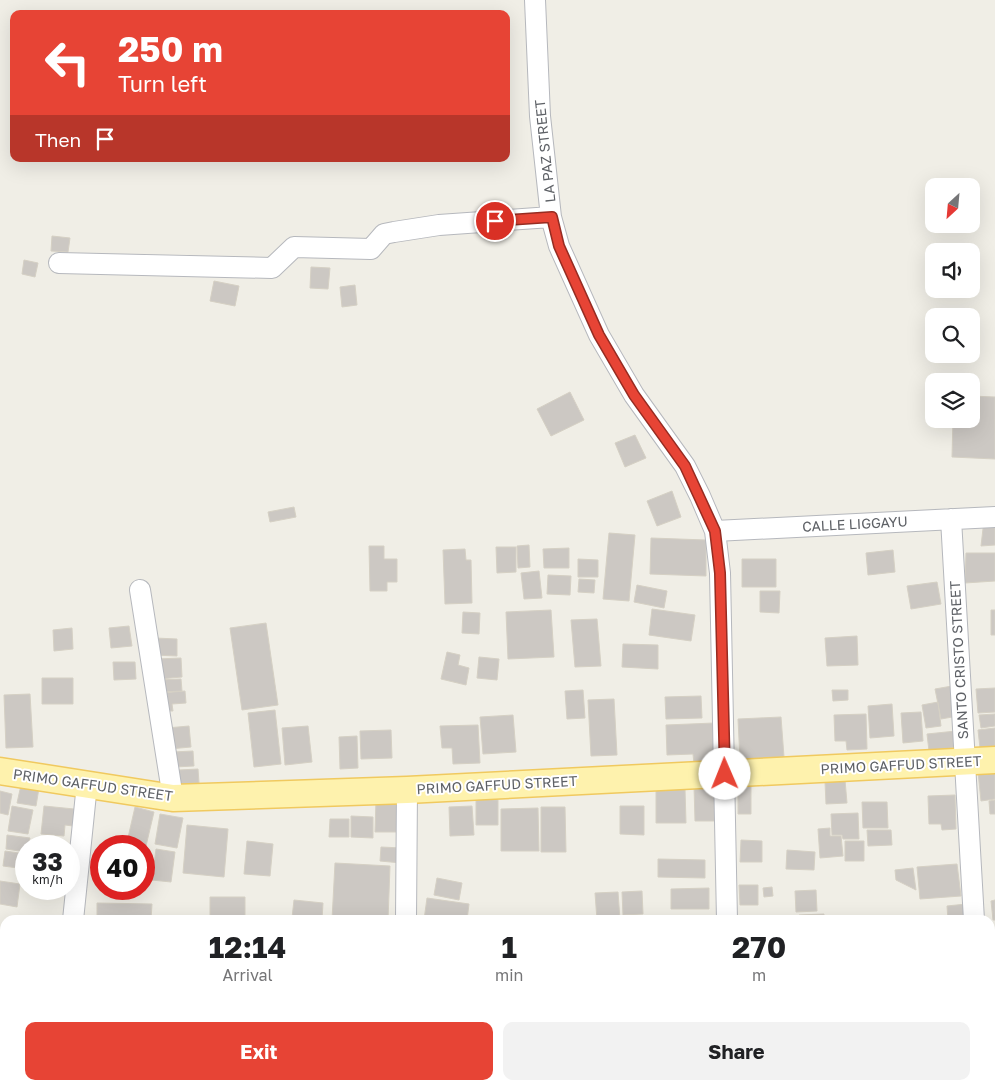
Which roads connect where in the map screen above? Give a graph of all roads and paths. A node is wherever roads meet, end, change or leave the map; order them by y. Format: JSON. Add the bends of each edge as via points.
{"nodes":[{"id":1,"x":535,"y":0,"type":"edge"},
{"id":2,"x":552,"y":217,"type":"junction"},
{"id":3,"x":60,"y":263,"type":"dead end"},
{"id":4,"x":995,"y":517,"type":"edge"},
{"id":5,"x":951,"y":519,"type":"junction"},
{"id":6,"x":715,"y":531,"type":"junction"},
{"id":7,"x":140,"y":590,"type":"dead end"},
{"id":8,"x":995,"y":760,"type":"edge"},
{"id":9,"x":965,"y":762,"type":"junction"},
{"id":10,"x":0,"y":771,"type":"edge"},
{"id":11,"x":725,"y":774,"type":"junction"},
{"id":12,"x":87,"y":784,"type":"junction"},
{"id":13,"x":407,"y":790,"type":"junction"},
{"id":14,"x":173,"y":798,"type":"junction"},
{"id":15,"x":74,"y":915,"type":"edge"},
{"id":16,"x":406,"y":915,"type":"edge"},
{"id":17,"x":727,"y":915,"type":"edge"},
{"id":18,"x":974,"y":915,"type":"edge"}],
"edges":[{"from":1,"to":2,"type":"street","name":"LA PAZ STREET","via":[[540,116]]},
{"from":2,"to":3,"type":"street","via":[[439,224],[384,234],[371,249],[294,247],[272,268]]},
{"from":2,"to":6,"type":"street","name":"LA PAZ STREET","via":[[559,246],[599,335],[634,395],[685,466]]},
{"from":4,"to":5,"type":"street","name":"CALLE LIGGAYU"},
{"from":5,"to":6,"type":"street","name":"CALLE LIGGAYU"},
{"from":5,"to":9,"type":"street","name":"SANTO CRISTO STREET"},
{"from":6,"to":11,"type":"street","name":"LA PAZ STREET","via":[[720,573]]},
{"from":7,"to":14,"type":"street"},
{"from":8,"to":9,"type":"main road","name":"PRIMO GAFFUD STREET"},
{"from":9,"to":11,"type":"main road","name":"PRIMO GAFFUD STREET"},
{"from":9,"to":18,"type":"street","name":"SANTO CRISTO STREET"},
{"from":10,"to":12,"type":"main road","name":"PRIMO GAFFUD STREET"},
{"from":11,"to":13,"type":"main road","name":"PRIMO GAFFUD STREET"},
{"from":11,"to":17,"type":"street","name":"LA PAZ STREET"},
{"from":12,"to":14,"type":"main road","name":"PRIMO GAFFUD STREET"},
{"from":12,"to":15,"type":"street"},
{"from":13,"to":14,"type":"main road","name":"PRIMO GAFFUD STREET"},
{"from":13,"to":16,"type":"street"}]}
